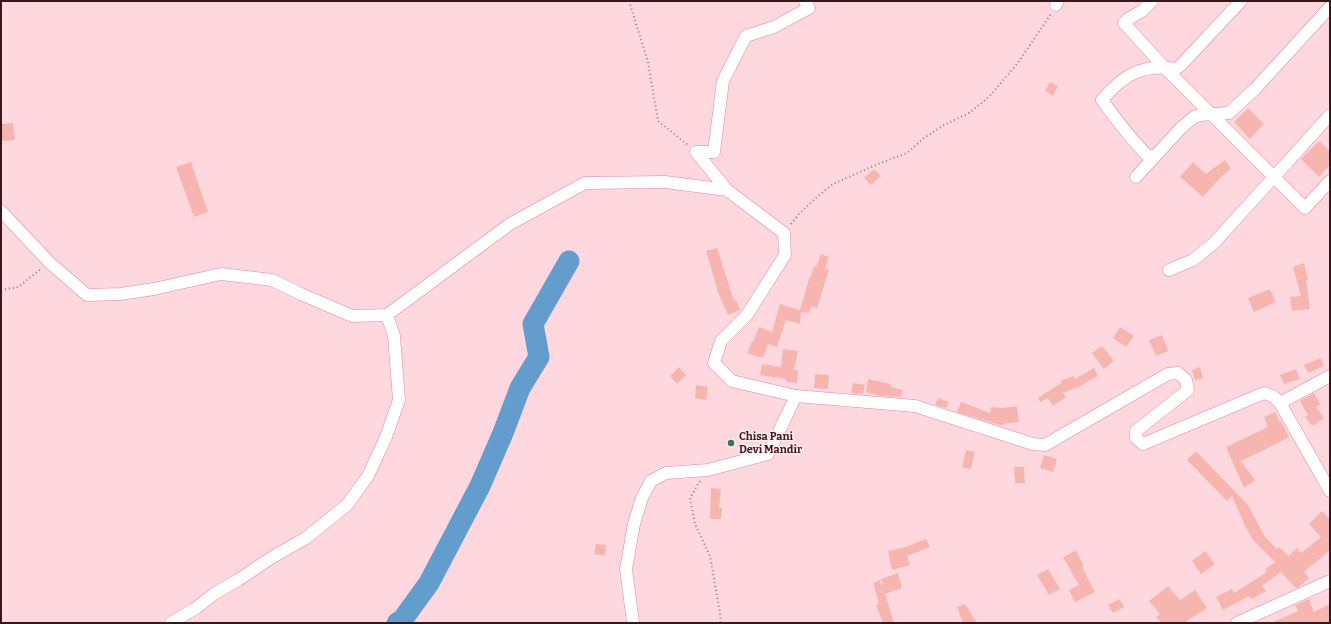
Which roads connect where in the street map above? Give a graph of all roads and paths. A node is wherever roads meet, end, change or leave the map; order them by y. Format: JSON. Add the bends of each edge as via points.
{"nodes":[{"id":1,"x":629,"y":1,"type":"edge"},
{"id":2,"x":805,"y":1,"type":"edge"},
{"id":3,"x":1152,"y":1,"type":"edge"},
{"id":4,"x":1241,"y":1,"type":"edge"},
{"id":5,"x":1057,"y":3,"type":"edge"},
{"id":6,"x":1330,"y":7,"type":"edge"},
{"id":7,"x":1164,"y":67,"type":"junction"},
{"id":8,"x":1211,"y":114,"type":"junction"},
{"id":9,"x":1330,"y":115,"type":"edge"},
{"id":10,"x":696,"y":152,"type":"junction"},
{"id":11,"x":1156,"y":155,"type":"junction"},
{"id":12,"x":1136,"y":177,"type":"dead end"},
{"id":13,"x":1274,"y":177,"type":"junction"},
{"id":14,"x":1330,"y":181,"type":"edge"},
{"id":15,"x":727,"y":190,"type":"junction"},
{"id":16,"x":1,"y":211,"type":"edge"},
{"id":17,"x":784,"y":233,"type":"junction"},
{"id":18,"x":50,"y":263,"type":"junction"},
{"id":19,"x":1169,"y":270,"type":"dead end"},
{"id":20,"x":1,"y":290,"type":"edge"},
{"id":21,"x":387,"y":315,"type":"junction"},
{"id":22,"x":1330,"y":376,"type":"edge"},
{"id":23,"x":796,"y":396,"type":"junction"},
{"id":24,"x":1280,"y":403,"type":"junction"},
{"id":25,"x":708,"y":470,"type":"junction"},
{"id":26,"x":1330,"y":491,"type":"edge"},
{"id":27,"x":1330,"y":581,"type":"edge"},
{"id":28,"x":171,"y":623,"type":"edge"},
{"id":29,"x":633,"y":623,"type":"edge"},
{"id":30,"x":721,"y":623,"type":"edge"},
{"id":31,"x":1237,"y":623,"type":"edge"}],
"edges":[{"from":1,"to":10,"type":"path","via":[[648,62],[658,121]]},
{"from":2,"to":10,"type":"street","via":[[809,8],[774,26],[746,36],[723,81],[714,152]]},
{"from":3,"to":7,"type":"street","via":[[1124,23]]},
{"from":4,"to":7,"type":"street","via":[[1182,64],[1176,69]]},
{"from":5,"to":17,"type":"path","via":[[1027,51],[989,97],[969,113],[924,138],[907,153],[834,184],[799,214]]},
{"from":6,"to":8,"type":"street","via":[[1255,89],[1229,113]]},
{"from":7,"to":8,"type":"street"},
{"from":7,"to":11,"type":"street","via":[[1135,72],[1123,79],[1102,100],[1143,151],[1149,157]]},
{"from":8,"to":11,"type":"street","via":[[1194,117]]},
{"from":8,"to":13,"type":"street"},
{"from":9,"to":13,"type":"street"},
{"from":10,"to":15,"type":"street"},
{"from":11,"to":12,"type":"street"},
{"from":13,"to":14,"type":"street","via":[[1305,208]]},
{"from":13,"to":19,"type":"street","via":[[1214,243],[1193,260]]},
{"from":15,"to":17,"type":"street"},
{"from":15,"to":21,"type":"street","via":[[665,182],[585,183],[510,224]]},
{"from":16,"to":18,"type":"street"},
{"from":17,"to":23,"type":"street","via":[[785,255],[747,315],[721,341],[714,363],[732,381]]},
{"from":18,"to":20,"type":"path","via":[[18,288]]},
{"from":18,"to":21,"type":"street","via":[[87,295],[154,290],[221,274],[272,280],[352,316]]},
{"from":21,"to":28,"type":"street","via":[[394,336],[399,400],[368,476],[347,505],[306,538]]},
{"from":22,"to":24,"type":"street"},
{"from":23,"to":24,"type":"street","via":[[915,406],[1033,444],[1045,445],[1168,374],[1178,372],[1186,380],[1188,390],[1136,431],[1136,438],[1143,444],[1264,393],[1273,396]]},
{"from":23,"to":25,"type":"street","via":[[768,454]]},
{"from":24,"to":26,"type":"street"},
{"from":25,"to":29,"type":"street","via":[[666,473],[651,481],[642,498],[634,524],[626,569]]},
{"from":25,"to":30,"type":"path","via":[[690,498],[695,524],[710,556]]},
{"from":27,"to":31,"type":"street"}]}
